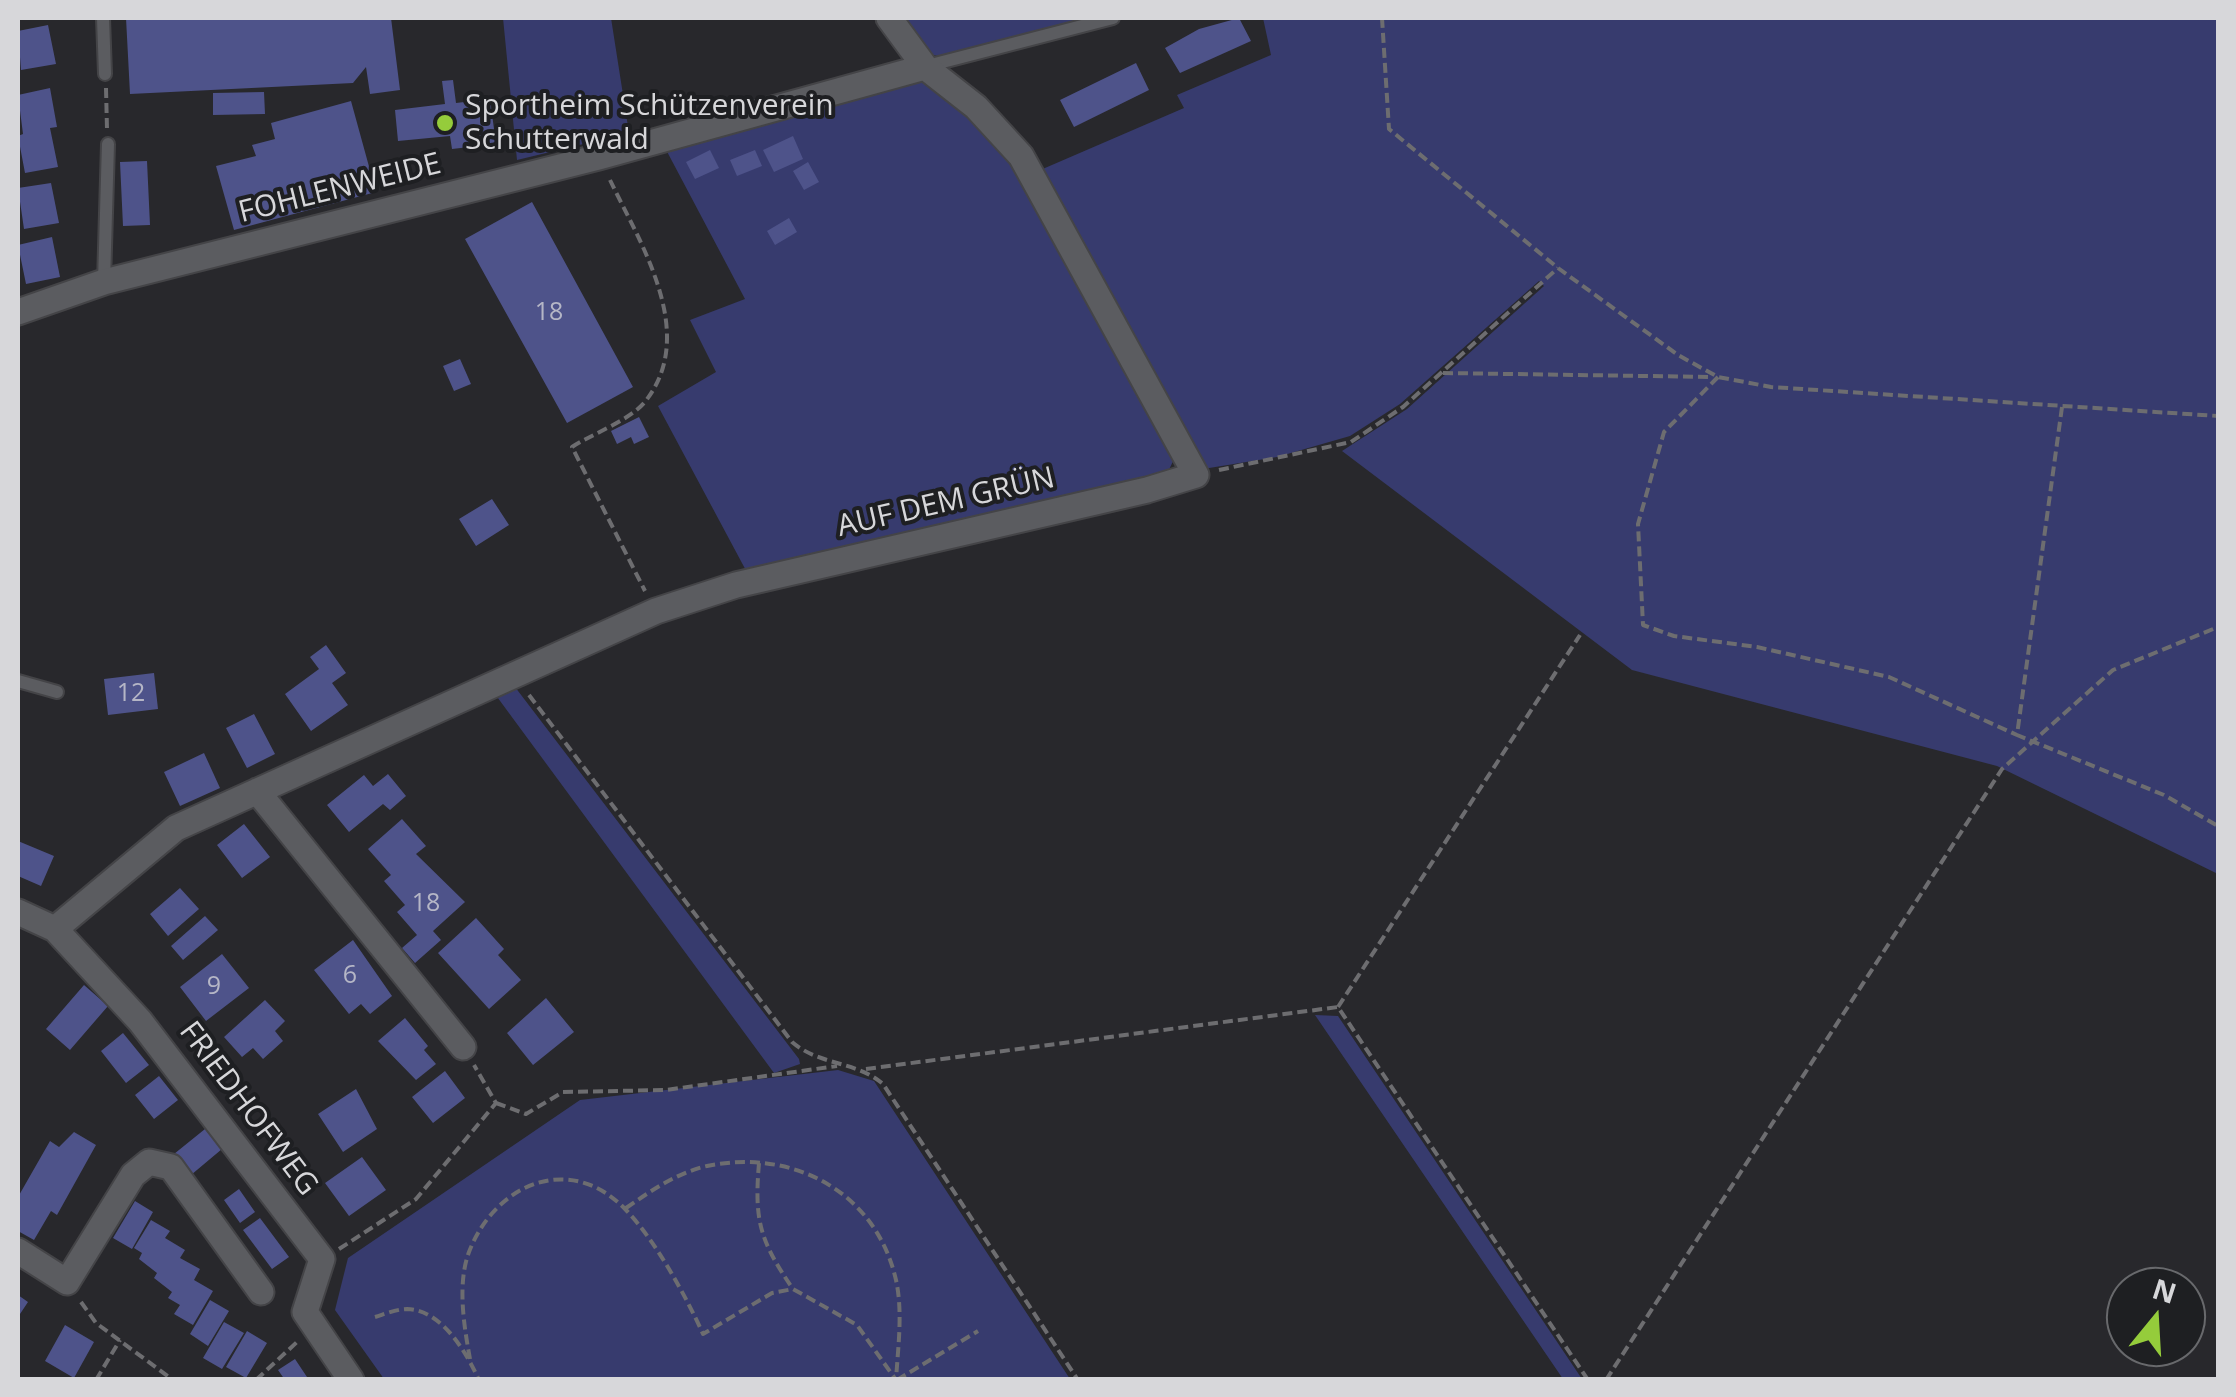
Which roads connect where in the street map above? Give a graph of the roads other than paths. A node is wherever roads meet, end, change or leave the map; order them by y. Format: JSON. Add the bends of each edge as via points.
{"nodes":[{"id":1,"x":102,"y":18,"type":"edge"},
{"id":2,"x":889,"y":18,"type":"edge"},
{"id":3,"x":1112,"y":18,"type":"edge"},
{"id":4,"x":925,"y":67,"type":"junction"},
{"id":5,"x":106,"y":74,"type":"road end"},
{"id":6,"x":108,"y":144,"type":"road end"},
{"id":7,"x":104,"y":282,"type":"junction"},
{"id":8,"x":18,"y":312,"type":"edge"},
{"id":9,"x":18,"y":681,"type":"edge"},
{"id":10,"x":57,"y":692,"type":"dead end"},
{"id":11,"x":257,"y":791,"type":"junction"},
{"id":12,"x":18,"y":912,"type":"edge"},
{"id":13,"x":55,"y":930,"type":"junction"},
{"id":14,"x":463,"y":1047,"type":"road end"},
{"id":15,"x":18,"y":1251,"type":"edge"},
{"id":16,"x":261,"y":1292,"type":"dead end"},
{"id":17,"x":351,"y":1380,"type":"edge"}],
"edges":[{"from":1,"to":5,"type":"lane"},
{"from":2,"to":4,"type":"street"},
{"from":3,"to":4,"type":"lane","name":"FOHLENWEIDE"},
{"from":4,"to":7,"type":"street","name":"FOHLENWEIDE","via":[[599,158]]},
{"from":4,"to":11,"type":"street","name":"AUF DEM GRÜN","via":[[976,106],[1020,156],[1196,474],[736,585],[656,611]]},
{"from":6,"to":7,"type":"lane"},
{"from":7,"to":8,"type":"street","name":"FOHLENWEIDE"},
{"from":9,"to":10,"type":"lane"},
{"from":11,"to":13,"type":"street","name":"AUF DEM GRÜN","via":[[176,828]]},
{"from":11,"to":14,"type":"street"},
{"from":12,"to":13,"type":"street","name":"FRIEDHOFWEG"},
{"from":13,"to":17,"type":"street","name":"FRIEDHOFWEG","via":[[140,1021],[322,1260],[305,1312]]},
{"from":15,"to":16,"type":"street","via":[[67,1282],[133,1175],[149,1162],[171,1167]]}]}
